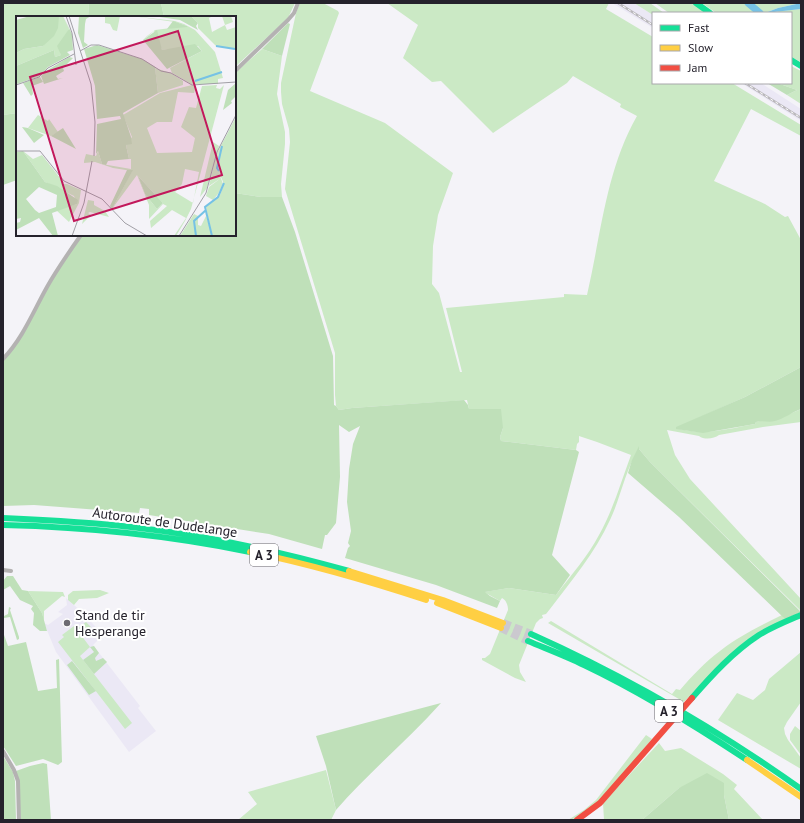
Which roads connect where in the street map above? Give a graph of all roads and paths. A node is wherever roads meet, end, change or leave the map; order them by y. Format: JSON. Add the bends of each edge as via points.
{"nodes":[{"id":1,"x":298,"y":3,"type":"edge"},
{"id":2,"x":696,"y":3,"type":"edge"},
{"id":3,"x":709,"y":12,"type":"edge"},
{"id":4,"x":792,"y":61,"type":"edge"},
{"id":5,"x":801,"y":66,"type":"edge"},
{"id":6,"x":236,"y":70,"type":"edge"},
{"id":7,"x":80,"y":236,"type":"edge"},
{"id":8,"x":3,"y":359,"type":"edge"},
{"id":9,"x":3,"y":518,"type":"edge"},
{"id":10,"x":3,"y":525,"type":"edge"},
{"id":11,"x":3,"y":570,"type":"edge"},
{"id":12,"x":11,"y":571,"type":"dead end"},
{"id":13,"x":801,"y":615,"type":"edge"},
{"id":14,"x":3,"y":751,"type":"edge"},
{"id":15,"x":801,"y":789,"type":"edge"},
{"id":16,"x":801,"y":796,"type":"edge"},
{"id":17,"x":19,"y":820,"type":"edge"},
{"id":18,"x":577,"y":820,"type":"edge"}],
"edges":[{"from":1,"to":6,"type":"street","via":[[288,20]]},
{"from":2,"to":3,"type":"main road"},
{"from":4,"to":5,"type":"main road"},
{"from":7,"to":8,"type":"street","via":[[46,288],[14,348]]},
{"from":9,"to":10,"type":"main road","name":"Autoroute de Dudelange","number":"A 3","via":[[135,527],[252,546],[370,576],[441,599],[502,626],[404,592],[270,556],[133,533],[57,526]]},
{"from":11,"to":12,"type":"street"},
{"from":13,"to":18,"type":"main road","via":[[746,644],[722,665],[600,804]]},
{"from":14,"to":17,"type":"street","via":[[18,781]]},
{"from":15,"to":16,"type":"main road","number":"A 3","via":[[744,749],[686,714],[594,664],[530,638],[681,718]]}]}
